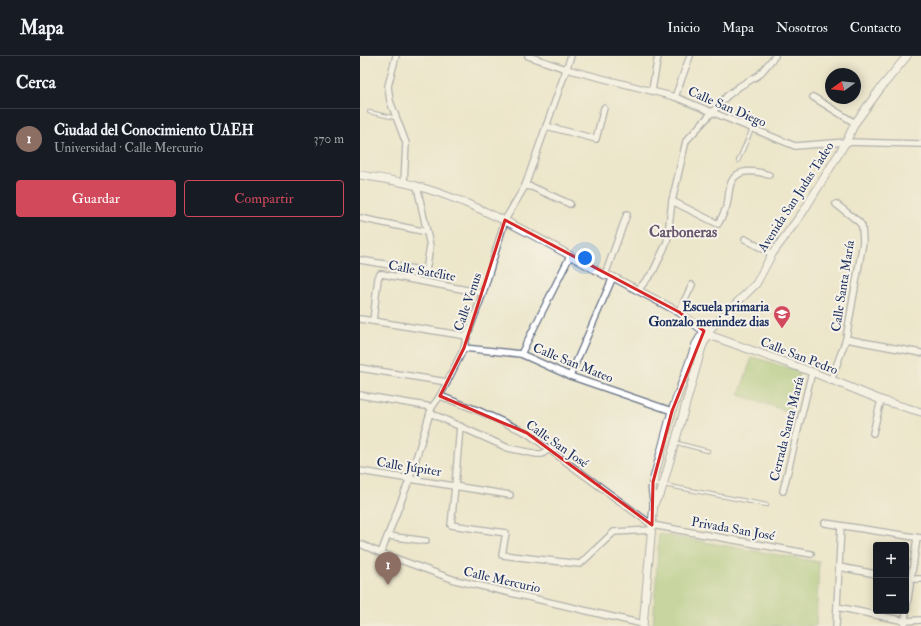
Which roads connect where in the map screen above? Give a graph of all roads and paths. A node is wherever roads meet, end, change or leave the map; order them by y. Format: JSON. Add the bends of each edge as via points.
{"nodes":[{"id":1,"x":396,"y":56,"type":"edge"},
{"id":2,"x":528,"y":56,"type":"edge"},
{"id":3,"x":571,"y":56,"type":"edge"},
{"id":4,"x":658,"y":56,"type":"edge"},
{"id":5,"x":690,"y":56,"type":"edge"},
{"id":6,"x":775,"y":56,"type":"edge"},
{"id":7,"x":908,"y":56,"type":"edge"},
{"id":8,"x":566,"y":69,"type":"junction"},
{"id":9,"x":652,"y":90,"type":"junction"},
{"id":10,"x":675,"y":97,"type":"junction"},
{"id":11,"x":813,"y":97,"type":"dead end"},
{"id":12,"x":604,"y":108,"type":"dead end"},
{"id":13,"x":369,"y":112,"type":"dead end"},
{"id":14,"x":712,"y":112,"type":"junction"},
{"id":15,"x":397,"y":118,"type":"junction"},
{"id":16,"x":855,"y":123,"type":"junction"},
{"id":17,"x":546,"y":126,"type":"junction"},
{"id":18,"x":752,"y":129,"type":"junction"},
{"id":19,"x":846,"y":142,"type":"junction"},
{"id":20,"x":921,"y":144,"type":"edge"},
{"id":21,"x":738,"y":161,"type":"dead end"},
{"id":22,"x":769,"y":174,"type":"dead end"},
{"id":23,"x":360,"y":175,"type":"edge"},
{"id":24,"x":404,"y":183,"type":"junction"},
{"id":25,"x":417,"y":186,"type":"junction"},
{"id":26,"x":525,"y":186,"type":"junction"},
{"id":27,"x":672,"y":201,"type":"junction"},
{"id":28,"x":570,"y":204,"type":"dead end"},
{"id":29,"x":836,"y":204,"type":"dead end"},
{"id":30,"x":627,"y":214,"type":"dead end"},
{"id":31,"x":360,"y":218,"type":"edge"},
{"id":32,"x":505,"y":220,"type":"junction"},
{"id":33,"x":427,"y":232,"type":"junction"},
{"id":34,"x":745,"y":239,"type":"dead end"},
{"id":35,"x":772,"y":254,"type":"junction"},
{"id":36,"x":570,"y":256,"type":"junction"},
{"id":37,"x":360,"y":260,"type":"edge"},
{"id":38,"x":605,"y":275,"type":"junction"},
{"id":39,"x":613,"y":277,"type":"junction"},
{"id":40,"x":692,"y":285,"type":"dead end"},
{"id":41,"x":638,"y":290,"type":"junction"},
{"id":42,"x":483,"y":293,"type":"junction"},
{"id":43,"x":679,"y":312,"type":"junction"},
{"id":44,"x":360,"y":319,"type":"edge"},
{"id":45,"x":373,"y":321,"type":"junction"},
{"id":46,"x":706,"y":333,"type":"junction"},
{"id":47,"x":467,"y":336,"type":"junction"},
{"id":48,"x":846,"y":339,"type":"junction"},
{"id":49,"x":464,"y":348,"type":"junction"},
{"id":50,"x":921,"y":353,"type":"edge"},
{"id":51,"x":521,"y":354,"type":"junction"},
{"id":52,"x":360,"y":368,"type":"edge"},
{"id":53,"x":812,"y":372,"type":"junction"},
{"id":54,"x":570,"y":376,"type":"junction"},
{"id":55,"x":831,"y":381,"type":"junction"},
{"id":56,"x":447,"y":382,"type":"junction"},
{"id":57,"x":360,"y":395,"type":"edge"},
{"id":58,"x":440,"y":396,"type":"junction"},
{"id":59,"x":881,"y":400,"type":"junction"},
{"id":60,"x":431,"y":410,"type":"junction"},
{"id":61,"x":672,"y":411,"type":"junction"},
{"id":62,"x":921,"y":412,"type":"edge"},
{"id":63,"x":460,"y":426,"type":"junction"},
{"id":64,"x":873,"y":433,"type":"dead end"},
{"id":65,"x":674,"y":442,"type":"junction"},
{"id":66,"x":548,"y":450,"type":"junction"},
{"id":67,"x":708,"y":451,"type":"dead end"},
{"id":68,"x":360,"y":471,"type":"edge"},
{"id":69,"x":410,"y":478,"type":"junction"},
{"id":70,"x":653,"y":482,"type":"junction"},
{"id":71,"x":662,"y":485,"type":"junction"},
{"id":72,"x":455,"y":486,"type":"junction"},
{"id":73,"x":783,"y":491,"type":"dead end"},
{"id":74,"x":510,"y":495,"type":"dead end"},
{"id":75,"x":654,"y":503,"type":"junction"},
{"id":76,"x":767,"y":505,"type":"dead end"},
{"id":77,"x":825,"y":523,"type":"dead end"},
{"id":78,"x":841,"y":526,"type":"junction"},
{"id":79,"x":651,"y":528,"type":"junction"},
{"id":80,"x":388,"y":536,"type":"junction"},
{"id":81,"x":919,"y":538,"type":"edge"},
{"id":82,"x":426,"y":541,"type":"dead end"},
{"id":83,"x":360,"y":544,"type":"edge"},
{"id":84,"x":381,"y":553,"type":"junction"},
{"id":85,"x":811,"y":554,"type":"dead end"},
{"id":86,"x":839,"y":567,"type":"junction"},
{"id":87,"x":873,"y":573,"type":"edge"},
{"id":88,"x":909,"y":578,"type":"edge"},
{"id":89,"x":921,"y":579,"type":"edge"},
{"id":90,"x":909,"y":580,"type":"edge"},
{"id":91,"x":837,"y":607,"type":"junction"},
{"id":92,"x":921,"y":620,"type":"edge"},
{"id":93,"x":905,"y":623,"type":"edge"},
{"id":94,"x":643,"y":625,"type":"edge"},
{"id":95,"x":836,"y":626,"type":"edge"}],
"edges":[{"from":1,"to":15,"type":"street","via":[[388,86],[390,101]]},
{"from":2,"to":8,"type":"street","name":"Calle San Diego"},
{"from":3,"to":8,"type":"street","name":"Calle Venus"},
{"from":4,"to":9,"type":"street"},
{"from":5,"to":10,"type":"street"},
{"from":6,"to":14,"type":"street","via":[[759,75],[736,89]]},
{"from":7,"to":16,"type":"street","name":"Avenida San Judas Tadeo"},
{"from":8,"to":9,"type":"street","name":"Calle San Diego"},
{"from":8,"to":17,"type":"street","name":"Calle Venus"},
{"from":9,"to":10,"type":"street","name":"Calle San Diego"},
{"from":10,"to":14,"type":"street","name":"Calle San Diego"},
{"from":11,"to":16,"type":"street"},
{"from":12,"to":17,"type":"street","via":[[596,139]]},
{"from":13,"to":15,"type":"lane"},
{"from":14,"to":18,"type":"street","name":"Calle San Diego"},
{"from":14,"to":27,"type":"street","via":[[686,141]]},
{"from":15,"to":24,"type":"street","via":[[406,143]]},
{"from":16,"to":19,"type":"street","name":"Avenida San Judas Tadeo"},
{"from":17,"to":26,"type":"street","name":"Calle Venus"},
{"from":18,"to":19,"type":"street","name":"Calle San Diego","via":[[795,146]]},
{"from":18,"to":21,"type":"lane"},
{"from":19,"to":20,"type":"street","name":"Calle San Diego"},
{"from":19,"to":35,"type":"street","name":"Avenida San Judas Tadeo","via":[[803,212]]},
{"from":22,"to":27,"type":"street","via":[[752,170],[736,176],[731,182],[727,207],[718,224]]},
{"from":23,"to":24,"type":"street","name":"Calle San Pedro"},
{"from":24,"to":25,"type":"street","name":"Calle San Pedro"},
{"from":25,"to":32,"type":"street","name":"Calle San Pedro","via":[[472,205]]},
{"from":25,"to":33,"type":"street"},
{"from":26,"to":28,"type":"street"},
{"from":26,"to":32,"type":"street","name":"Calle Venus"},
{"from":27,"to":41,"type":"street","via":[[667,242],[653,272]]},
{"from":29,"to":48,"type":"street","name":"Calle Santa María","via":[[862,226],[863,242]]},
{"from":30,"to":38,"type":"street"},
{"from":31,"to":33,"type":"street"},
{"from":32,"to":36,"type":"street","name":"Calle San Pedro"},
{"from":32,"to":42,"type":"street","name":"Calle Venus"},
{"from":33,"to":37,"type":"street","via":[[430,246],[426,271]]},
{"from":34,"to":35,"type":"street"},
{"from":35,"to":46,"type":"street","name":"Avenida San Judas Tadeo","via":[[756,284]]},
{"from":36,"to":38,"type":"street","name":"Calle San Pedro"},
{"from":36,"to":51,"type":"street"},
{"from":38,"to":39,"type":"street","name":"Calle San Pedro"},
{"from":39,"to":41,"type":"street","name":"Calle San Pedro"},
{"from":39,"to":54,"type":"street"},
{"from":40,"to":43,"type":"street"},
{"from":41,"to":43,"type":"street","name":"Calle San Pedro"},
{"from":42,"to":45,"type":"street","name":"Calle Satélite","via":[[380,274]]},
{"from":42,"to":47,"type":"street","name":"Calle Venus"},
{"from":43,"to":46,"type":"street","name":"Calle San Pedro"},
{"from":44,"to":45,"type":"street"},
{"from":45,"to":47,"type":"street"},
{"from":46,"to":53,"type":"street","name":"Calle San Pedro"},
{"from":46,"to":61,"type":"street","via":[[696,344]]},
{"from":46,"to":65,"type":"street"},
{"from":47,"to":49,"type":"street","name":"Calle Venus"},
{"from":48,"to":50,"type":"street"},
{"from":48,"to":55,"type":"street","name":"Calle Santa María"},
{"from":49,"to":51,"type":"street","name":"Calle San Mateo"},
{"from":49,"to":56,"type":"street","name":"Calle Venus"},
{"from":51,"to":54,"type":"street","name":"Calle San Mateo"},
{"from":52,"to":56,"type":"street"},
{"from":53,"to":55,"type":"street","name":"Calle San Pedro"},
{"from":53,"to":73,"type":"street","name":"Cerrada Santa María"},
{"from":54,"to":61,"type":"street","name":"Calle San Mateo"},
{"from":55,"to":59,"type":"street","name":"Calle San Pedro"},
{"from":56,"to":58,"type":"street","name":"Calle Venus"},
{"from":57,"to":60,"type":"street"},
{"from":58,"to":60,"type":"street","name":"Calle Venus"},
{"from":58,"to":66,"type":"street","name":"Calle San José","via":[[526,433]]},
{"from":59,"to":62,"type":"street","name":"Calle San Pedro"},
{"from":59,"to":64,"type":"street"},
{"from":60,"to":63,"type":"street"},
{"from":60,"to":69,"type":"street","name":"Calle Venus"},
{"from":61,"to":70,"type":"street"},
{"from":63,"to":66,"type":"street","via":[[508,448],[537,454]]},
{"from":63,"to":72,"type":"street"},
{"from":65,"to":67,"type":"lane"},
{"from":65,"to":71,"type":"street"},
{"from":66,"to":79,"type":"street","name":"Calle San José"},
{"from":68,"to":69,"type":"street","name":"Calle Júpiter"},
{"from":69,"to":72,"type":"street","name":"Calle Júpiter"},
{"from":69,"to":80,"type":"street","name":"Calle Venus"},
{"from":70,"to":71,"type":"lane"},
{"from":70,"to":75,"type":"street"},
{"from":71,"to":75,"type":"street"},
{"from":71,"to":76,"type":"lane"},
{"from":72,"to":74,"type":"street","name":"Calle Júpiter"},
{"from":72,"to":79,"type":"street","via":[[451,525],[506,533],[502,555],[580,564],[614,532]]},
{"from":75,"to":79,"type":"street"},
{"from":77,"to":78,"type":"street"},
{"from":78,"to":81,"type":"street"},
{"from":78,"to":86,"type":"street"},
{"from":79,"to":85,"type":"street","name":"Privada San José"},
{"from":79,"to":94,"type":"street"},
{"from":80,"to":82,"type":"street"},
{"from":80,"to":84,"type":"street","name":"Calle Venus"},
{"from":81,"to":88,"type":"street"},
{"from":83,"to":84,"type":"street","name":"Calle Mercurio"},
{"from":84,"to":94,"type":"street","name":"Calle Mercurio","via":[[455,580]]},
{"from":86,"to":87,"type":"street"},
{"from":86,"to":91,"type":"street"},
{"from":89,"to":90,"type":"street"},
{"from":91,"to":93,"type":"street"},
{"from":91,"to":95,"type":"street"},
{"from":92,"to":93,"type":"street"}]}
